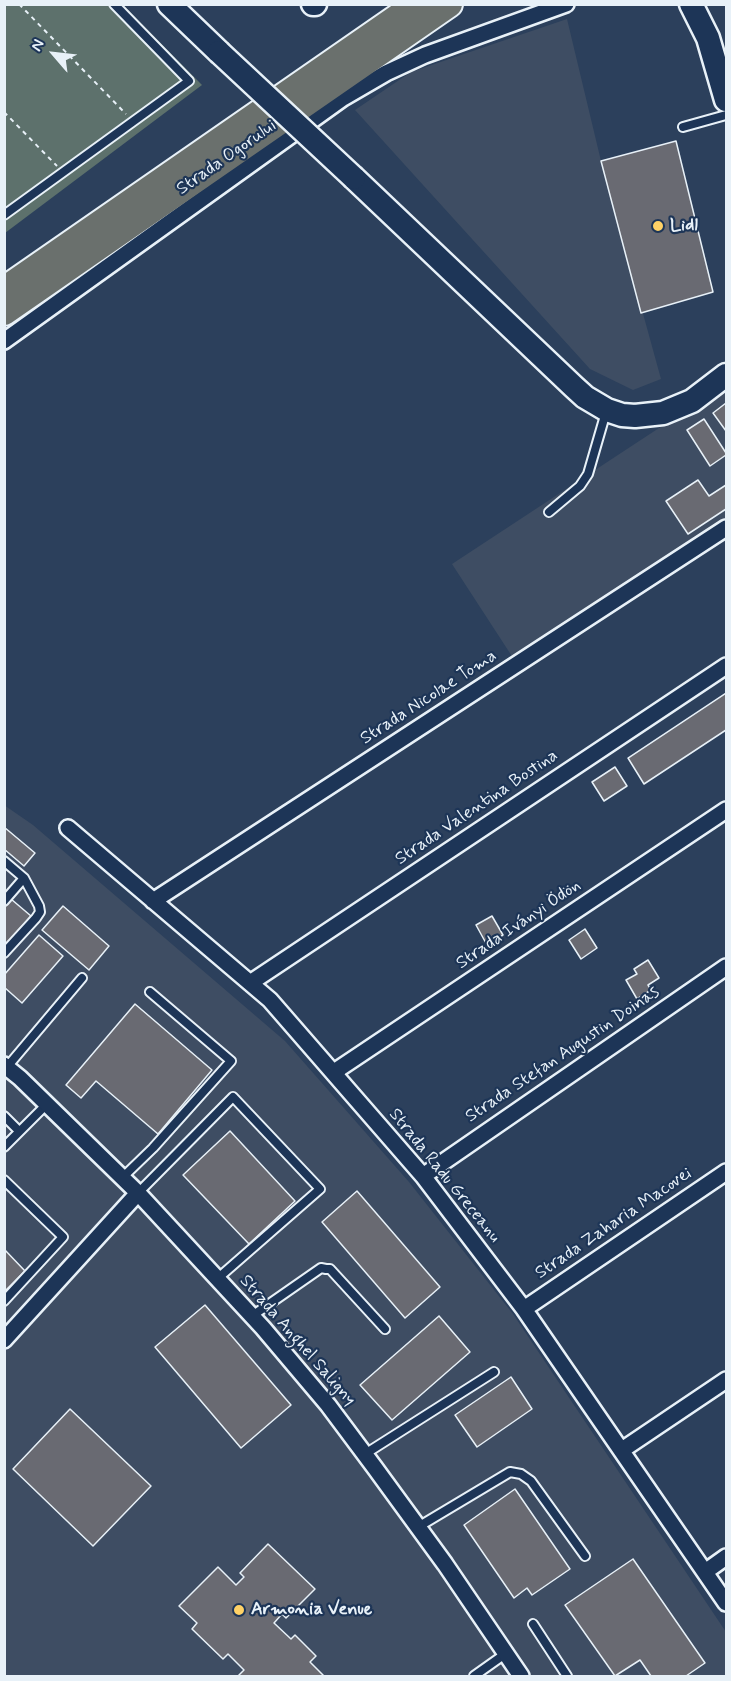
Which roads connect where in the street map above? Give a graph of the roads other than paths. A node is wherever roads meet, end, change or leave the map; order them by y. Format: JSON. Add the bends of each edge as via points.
{"nodes":[{"id":1,"x":114,"y":4,"type":"edge"},
{"id":2,"x":169,"y":4,"type":"edge"},
{"id":3,"x":417,"y":4,"type":"edge"},
{"id":4,"x":449,"y":4,"type":"edge"},
{"id":5,"x":566,"y":4,"type":"edge"},
{"id":6,"x":684,"y":6,"type":"edge"},
{"id":7,"x":726,"y":100,"type":"edge"},
{"id":8,"x":726,"y":115,"type":"edge"},
{"id":9,"x":683,"y":127,"type":"dead end"},
{"id":10,"x":4,"y":215,"type":"edge"},
{"id":11,"x":4,"y":290,"type":"edge"},
{"id":12,"x":4,"y":312,"type":"edge"},
{"id":13,"x":4,"y":341,"type":"edge"},
{"id":14,"x":726,"y":357,"type":"edge"},
{"id":15,"x":726,"y":375,"type":"edge"},
{"id":16,"x":676,"y":408,"type":"junction"},
{"id":17,"x":607,"y":410,"type":"junction"},
{"id":18,"x":549,"y":512,"type":"dead end"},
{"id":19,"x":726,"y":528,"type":"edge"},
{"id":20,"x":726,"y":666,"type":"edge"},
{"id":21,"x":726,"y":810,"type":"edge"},
{"id":22,"x":68,"y":828,"type":"dead end"},
{"id":23,"x":4,"y":861,"type":"edge"},
{"id":24,"x":24,"y":878,"type":"junction"},
{"id":25,"x":153,"y":900,"type":"junction"},
{"id":26,"x":4,"y":901,"type":"edge"},
{"id":27,"x":4,"y":953,"type":"edge"},
{"id":28,"x":726,"y":967,"type":"edge"},
{"id":29,"x":82,"y":978,"type":"dead end"},
{"id":30,"x":250,"y":983,"type":"junction"},
{"id":31,"x":150,"y":992,"type":"dead end"},
{"id":32,"x":6,"y":1066,"type":"edge"},
{"id":33,"x":335,"y":1076,"type":"junction"},
{"id":34,"x":47,"y":1104,"type":"junction"},
{"id":35,"x":4,"y":1116,"type":"edge"},
{"id":36,"x":20,"y":1131,"type":"junction"},
{"id":37,"x":4,"y":1147,"type":"edge"},
{"id":38,"x":726,"y":1172,"type":"edge"},
{"id":39,"x":423,"y":1176,"type":"junction"},
{"id":40,"x":122,"y":1178,"type":"junction"},
{"id":41,"x":4,"y":1180,"type":"edge"},
{"id":42,"x":138,"y":1193,"type":"junction"},
{"id":43,"x":218,"y":1279,"type":"junction"},
{"id":44,"x":4,"y":1301,"type":"edge"},
{"id":45,"x":524,"y":1310,"type":"junction"},
{"id":46,"x":252,"y":1317,"type":"junction"},
{"id":47,"x":385,"y":1329,"type":"dead end"},
{"id":48,"x":4,"y":1340,"type":"edge"},
{"id":49,"x":494,"y":1372,"type":"dead end"},
{"id":50,"x":726,"y":1380,"type":"edge"},
{"id":51,"x":622,"y":1450,"type":"junction"},
{"id":52,"x":365,"y":1454,"type":"junction"},
{"id":53,"x":418,"y":1527,"type":"junction"},
{"id":54,"x":585,"y":1556,"type":"dead end"},
{"id":55,"x":726,"y":1557,"type":"edge"},
{"id":56,"x":705,"y":1572,"type":"junction"},
{"id":57,"x":726,"y":1603,"type":"edge"},
{"id":58,"x":533,"y":1624,"type":"dead end"},
{"id":59,"x":505,"y":1654,"type":"junction"},
{"id":60,"x":475,"y":1676,"type":"edge"},
{"id":61,"x":521,"y":1677,"type":"edge"},
{"id":62,"x":567,"y":1677,"type":"edge"}],
"edges":[{"from":1,"to":10,"type":"lane","via":[[189,81]]},
{"from":2,"to":17,"type":"main road","bridge":true,"via":[[579,392]]},
{"from":3,"to":11,"type":"highway","name":"Strada Ogorului"},
{"from":4,"to":12,"type":"highway","name":"Strada Ogorului"},
{"from":5,"to":13,"type":"street","via":[[425,55],[343,98]]},
{"from":6,"to":7,"type":"main road","via":[[708,38]]},
{"from":8,"to":9,"type":"lane"},
{"from":14,"to":16,"type":"main road"},
{"from":15,"to":16,"type":"main road"},
{"from":16,"to":17,"type":"main road","via":[[634,416]]},
{"from":17,"to":18,"type":"lane","via":[[588,474],[580,486]]},
{"from":19,"to":25,"type":"street","name":"Strada Nicolae Toma"},
{"from":20,"to":30,"type":"street","name":"Strada Valentina Bostina"},
{"from":21,"to":33,"type":"street","name":"Strada Iványi Ödön","via":[[340,1068]]},
{"from":22,"to":25,"type":"street","name":"Strada Radu Greceanu"},
{"from":23,"to":24,"type":"lane"},
{"from":24,"to":26,"type":"lane"},
{"from":24,"to":27,"type":"lane","via":[[40,912]]},
{"from":25,"to":30,"type":"street","name":"Strada Radu Greceanu"},
{"from":28,"to":39,"type":"street","name":"Strada Stefan Augustin Doinas"},
{"from":29,"to":32,"type":"lane"},
{"from":30,"to":33,"type":"street","name":"Strada Radu Greceanu","via":[[270,1000]]},
{"from":31,"to":40,"type":"lane","via":[[231,1061]]},
{"from":32,"to":34,"type":"street","name":"Strada Anghel Saligny"},
{"from":33,"to":39,"type":"street","name":"Strada Radu Greceanu"},
{"from":34,"to":36,"type":"lane"},
{"from":34,"to":40,"type":"street","name":"Strada Anghel Saligny"},
{"from":35,"to":36,"type":"lane"},
{"from":36,"to":37,"type":"lane"},
{"from":38,"to":45,"type":"street","name":"Strada Zaharia Macovei"},
{"from":39,"to":45,"type":"street","name":"Strada Radu Greceanu"},
{"from":40,"to":42,"type":"street","name":"Strada Anghel Saligny"},
{"from":41,"to":44,"type":"lane","via":[[63,1237]]},
{"from":42,"to":43,"type":"street","name":"Strada Anghel Saligny"},
{"from":42,"to":43,"type":"lane","via":[[233,1097],[320,1189]]},
{"from":42,"to":48,"type":"street"},
{"from":43,"to":46,"type":"street","name":"Strada Anghel Saligny"},
{"from":45,"to":51,"type":"street","name":"Strada Radu Greceanu"},
{"from":46,"to":47,"type":"lane","via":[[321,1268],[330,1269]]},
{"from":46,"to":52,"type":"street","name":"Strada Anghel Saligny"},
{"from":49,"to":52,"type":"lane"},
{"from":50,"to":51,"type":"street"},
{"from":51,"to":56,"type":"street","name":"Strada Radu Greceanu"},
{"from":52,"to":53,"type":"street","name":"Strada Anghel Saligny"},
{"from":53,"to":54,"type":"lane","via":[[510,1472],[531,1481]]},
{"from":53,"to":59,"type":"street","name":"Strada Anghel Saligny"},
{"from":55,"to":56,"type":"street"},
{"from":56,"to":57,"type":"street","name":"Strada Radu Greceanu"},
{"from":58,"to":62,"type":"lane"},
{"from":59,"to":60,"type":"lane"},
{"from":59,"to":61,"type":"street","name":"Strada Anghel Saligny"}]}
